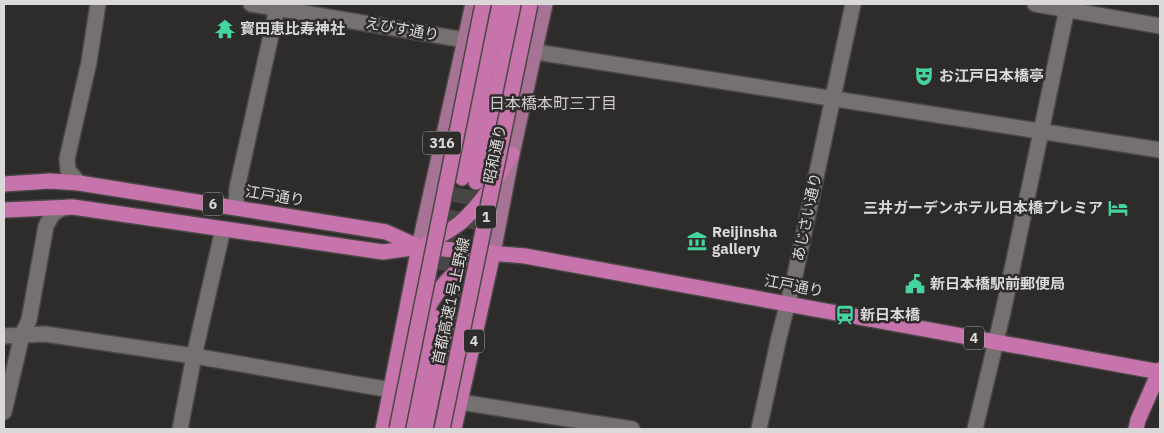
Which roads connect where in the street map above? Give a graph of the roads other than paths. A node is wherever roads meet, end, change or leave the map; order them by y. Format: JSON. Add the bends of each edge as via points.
{"nodes":[{"id":1,"x":98,"y":4,"type":"edge"},
{"id":2,"x":251,"y":4,"type":"edge"},
{"id":3,"x":473,"y":4,"type":"edge"},
{"id":4,"x":483,"y":4,"type":"edge"},
{"id":5,"x":500,"y":4,"type":"edge"},
{"id":6,"x":515,"y":4,"type":"edge"},
{"id":7,"x":530,"y":4,"type":"edge"},
{"id":8,"x":545,"y":4,"type":"edge"},
{"id":9,"x":853,"y":4,"type":"edge"},
{"id":10,"x":1035,"y":4,"type":"edge"},
{"id":11,"x":278,"y":6,"type":"edge"},
{"id":12,"x":1067,"y":6,"type":"edge"},
{"id":13,"x":1160,"y":26,"type":"edge"},
{"id":14,"x":465,"y":40,"type":"junction"},
{"id":15,"x":536,"y":52,"type":"junction"},
{"id":16,"x":832,"y":99,"type":"junction"},
{"id":17,"x":1041,"y":132,"type":"junction"},
{"id":18,"x":1160,"y":150,"type":"edge"},
{"id":19,"x":512,"y":154,"type":"junction"},
{"id":20,"x":79,"y":183,"type":"junction"},
{"id":21,"x":4,"y":184,"type":"edge"},
{"id":22,"x":73,"y":206,"type":"junction"},
{"id":23,"x":236,"y":208,"type":"junction"},
{"id":24,"x":4,"y":210,"type":"edge"},
{"id":25,"x":223,"y":229,"type":"junction"},
{"id":26,"x":419,"y":247,"type":"junction"},
{"id":27,"x":494,"y":253,"type":"junction"},
{"id":28,"x":788,"y":303,"type":"junction"},
{"id":29,"x":22,"y":335,"type":"junction"},
{"id":30,"x":4,"y":336,"type":"edge"},
{"id":31,"x":995,"y":342,"type":"junction"},
{"id":32,"x":194,"y":356,"type":"junction"},
{"id":33,"x":395,"y":371,"type":"junction"},
{"id":34,"x":1160,"y":371,"type":"edge"},
{"id":35,"x":1160,"y":378,"type":"edge"},
{"id":36,"x":391,"y":390,"type":"junction"},
{"id":37,"x":460,"y":402,"type":"junction"},
{"id":38,"x":4,"y":412,"type":"edge"},
{"id":39,"x":180,"y":429,"type":"edge"},
{"id":40,"x":383,"y":429,"type":"edge"},
{"id":41,"x":396,"y":429,"type":"edge"},
{"id":42,"x":410,"y":429,"type":"edge"},
{"id":43,"x":425,"y":429,"type":"edge"},
{"id":44,"x":442,"y":429,"type":"edge"},
{"id":45,"x":454,"y":429,"type":"edge"},
{"id":46,"x":632,"y":429,"type":"edge"},
{"id":47,"x":759,"y":429,"type":"edge"},
{"id":48,"x":974,"y":429,"type":"edge"},
{"id":49,"x":1136,"y":429,"type":"edge"}],
"edges":[{"from":1,"to":20,"type":"street","via":[[67,159],[68,170]]},
{"from":2,"to":11,"type":"street","name":"えびす通り"},
{"from":3,"to":14,"type":"main road","number":"316"},
{"from":4,"to":41,"type":"highway","name":"首都高速1号上野線","bridge":true},
{"from":5,"to":6,"type":"highway","via":[[469,180]]},
{"from":7,"to":44,"type":"highway","name":"首都高速1号上野線","number":"1","bridge":true},
{"from":8,"to":15,"type":"main road","name":"昭和通り"},
{"from":9,"to":16,"type":"street","name":"あじさい通り"},
{"from":10,"to":12,"type":"street"},
{"from":11,"to":14,"type":"street","name":"えびす通り"},
{"from":11,"to":23,"type":"street","via":[[237,188]]},
{"from":12,"to":13,"type":"street"},
{"from":12,"to":17,"type":"street"},
{"from":14,"to":26,"type":"main road","number":"316"},
{"from":15,"to":16,"type":"street"},
{"from":15,"to":19,"type":"main road","name":"昭和通り"},
{"from":16,"to":17,"type":"street"},
{"from":16,"to":28,"type":"street","name":"あじさい通り"},
{"from":17,"to":18,"type":"street"},
{"from":17,"to":31,"type":"street"},
{"from":19,"to":26,"type":"highway","via":[[489,191],[461,222]]},
{"from":19,"to":27,"type":"main road","name":"昭和通り"},
{"from":20,"to":21,"type":"highway","name":"江戸通り","number":"6"},
{"from":20,"to":23,"type":"highway","name":"江戸通り","number":"6"},
{"from":22,"to":24,"type":"highway","name":"江戸通り","number":"6"},
{"from":22,"to":25,"type":"highway","name":"江戸通り","number":"6"},
{"from":22,"to":29,"type":"street","via":[[51,215],[46,226],[29,320]]},
{"from":23,"to":26,"type":"highway","name":"江戸通り","number":"6","via":[[386,232]]},
{"from":25,"to":26,"type":"highway","name":"江戸通り","number":"6","via":[[383,252]]},
{"from":25,"to":32,"type":"street"},
{"from":26,"to":27,"type":"highway","name":"江戸通り","number":"4"},
{"from":26,"to":33,"type":"highway"},
{"from":27,"to":28,"type":"highway","name":"江戸通り","number":"4"},
{"from":27,"to":33,"type":"highway","via":[[470,261],[448,279],[420,320]]},
{"from":27,"to":37,"type":"highway","name":"昭和通り","number":"4"},
{"from":28,"to":31,"type":"highway","name":"江戸通り","number":"4"},
{"from":28,"to":47,"type":"street","name":"あじさい通り"},
{"from":29,"to":30,"type":"street"},
{"from":29,"to":32,"type":"street","via":[[45,334]]},
{"from":29,"to":38,"type":"street"},
{"from":31,"to":34,"type":"highway","name":"江戸通り","number":"4"},
{"from":31,"to":48,"type":"street"},
{"from":32,"to":36,"type":"street"},
{"from":32,"to":39,"type":"street"},
{"from":33,"to":36,"type":"highway"},
{"from":34,"to":35,"type":"highway"},
{"from":34,"to":49,"type":"highway"},
{"from":36,"to":40,"type":"highway"},
{"from":37,"to":45,"type":"highway","name":"昭和通り","number":"4"},
{"from":37,"to":46,"type":"street"},
{"from":42,"to":43,"type":"highway","via":[[441,317]]}]}
